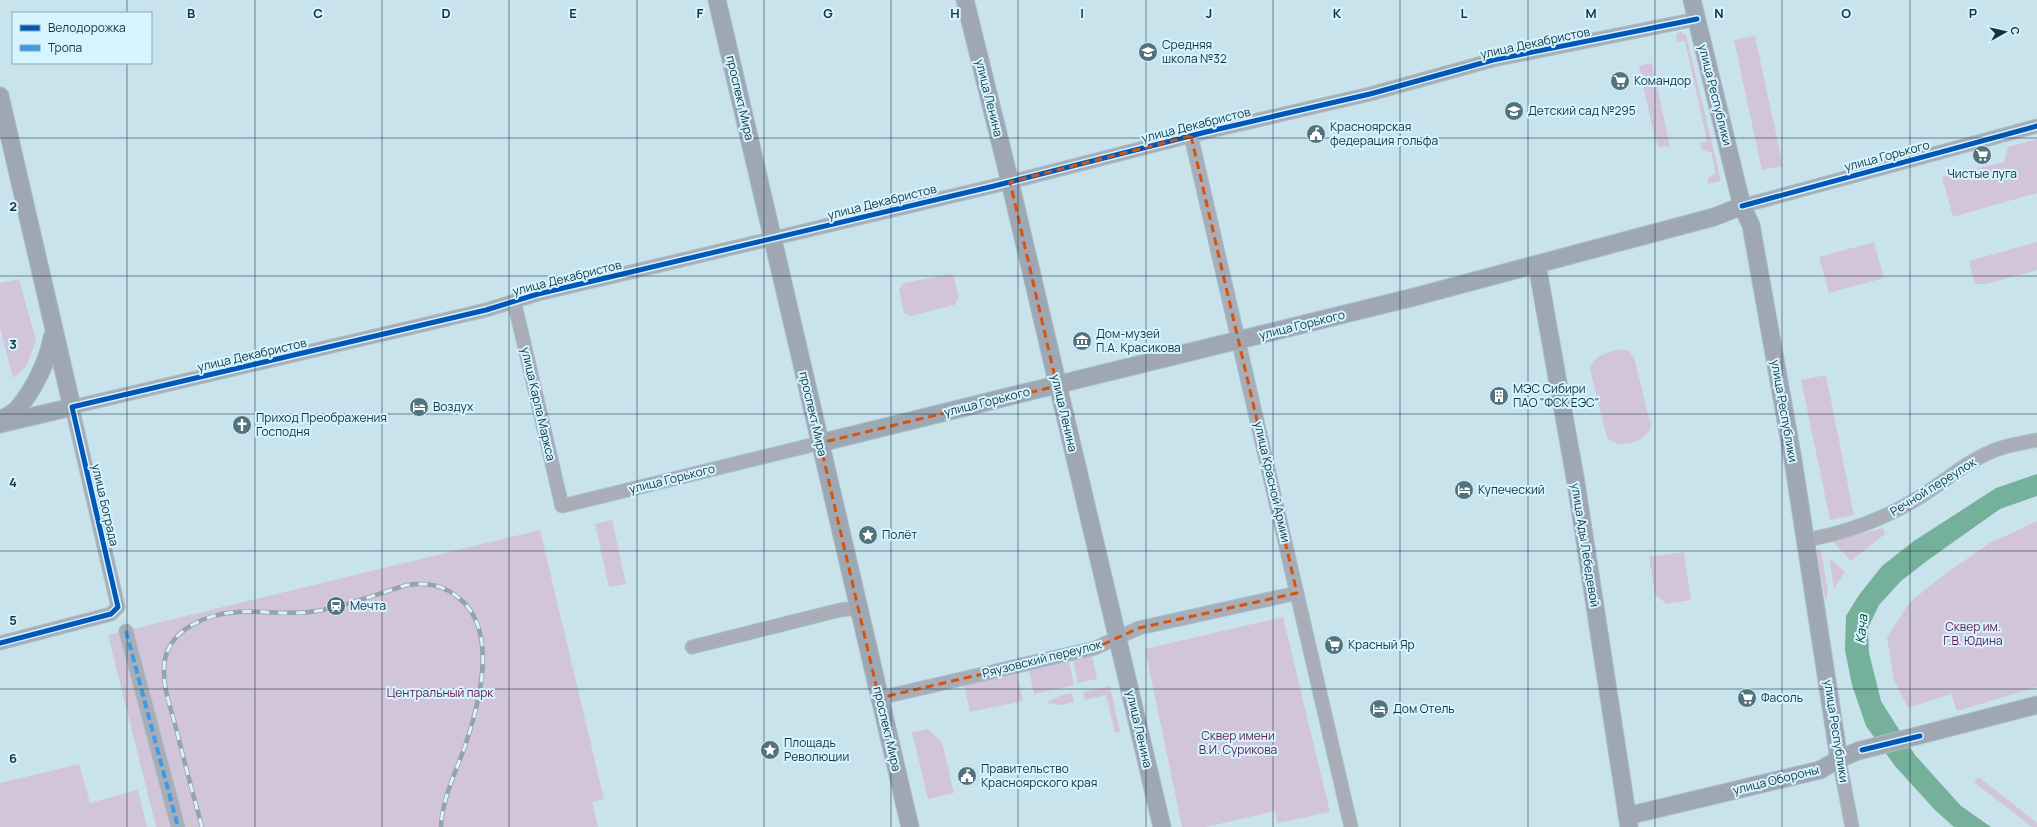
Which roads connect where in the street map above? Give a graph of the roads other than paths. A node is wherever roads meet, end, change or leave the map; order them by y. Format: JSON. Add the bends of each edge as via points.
{"nodes":[{"id":1,"x":717,"y":0,"type":"edge"},
{"id":2,"x":964,"y":0,"type":"edge"},
{"id":3,"x":1692,"y":0,"type":"edge"},
{"id":4,"x":1696,"y":19,"type":"junction"},
{"id":5,"x":0,"y":96,"type":"edge"},
{"id":6,"x":2037,"y":126,"type":"edge"},
{"id":7,"x":1191,"y":136,"type":"junction"},
{"id":8,"x":1010,"y":182,"type":"junction"},
{"id":9,"x":1742,"y":206,"type":"junction"},
{"id":10,"x":772,"y":238,"type":"junction"},
{"id":11,"x":1537,"y":264,"type":"junction"},
{"id":12,"x":514,"y":301,"type":"junction"},
{"id":13,"x":53,"y":329,"type":"junction"},
{"id":14,"x":1239,"y":342,"type":"junction"},
{"id":15,"x":1057,"y":386,"type":"junction"},
{"id":16,"x":72,"y":407,"type":"junction"},
{"id":17,"x":0,"y":421,"type":"edge"},
{"id":18,"x":0,"y":424,"type":"edge"},
{"id":19,"x":2037,"y":440,"type":"edge"},
{"id":20,"x":820,"y":443,"type":"junction"},
{"id":21,"x":562,"y":506,"type":"joint"},
{"id":22,"x":1806,"y":540,"type":"junction"},
{"id":23,"x":1297,"y":593,"type":"junction"},
{"id":24,"x":858,"y":608,"type":"junction"},
{"id":25,"x":126,"y":631,"type":"dead end"},
{"id":26,"x":1117,"y":639,"type":"junction"},
{"id":27,"x":0,"y":643,"type":"edge"},
{"id":28,"x":692,"y":647,"type":"dead end"},
{"id":29,"x":879,"y":698,"type":"junction"},
{"id":30,"x":2037,"y":705,"type":"edge"},
{"id":31,"x":1840,"y":759,"type":"junction"},
{"id":32,"x":1628,"y":821,"type":"edge"},
{"id":33,"x":178,"y":827,"type":"edge"},
{"id":34,"x":910,"y":827,"type":"edge"},
{"id":35,"x":1162,"y":827,"type":"edge"},
{"id":36,"x":1351,"y":827,"type":"edge"},
{"id":37,"x":1852,"y":827,"type":"edge"}],
"edges":[{"from":1,"to":10,"type":"main road","name":"проспект Мира"},
{"from":2,"to":8,"type":"main road","name":"улица Ленина"},
{"from":3,"to":4,"type":"main road","name":"улица Республики"},
{"from":4,"to":7,"type":"street","name":"улица Декабристов","via":[[1493,60],[1370,94]]},
{"from":4,"to":9,"type":"main road","name":"улица Республики"},
{"from":5,"to":13,"type":"main road","name":"улица Бограда"},
{"from":6,"to":9,"type":"street","name":"улица Горького"},
{"from":7,"to":8,"type":"street","name":"улица Декабристов"},
{"from":7,"to":14,"type":"street","name":"улица Красной Армии"},
{"from":8,"to":10,"type":"street","name":"улица Декабристов"},
{"from":8,"to":15,"type":"main road","name":"улица Ленина"},
{"from":9,"to":11,"type":"main road","name":"улица Горького","via":[[1714,217]]},
{"from":9,"to":22,"type":"main road","name":"улица Республики","via":[[1751,225]]},
{"from":10,"to":12,"type":"street","name":"улица Декабристов"},
{"from":10,"to":20,"type":"main road","name":"проспект Мира"},
{"from":11,"to":14,"type":"main road","name":"улица Горького"},
{"from":11,"to":32,"type":"main road","name":"улица Ады Лебедевой","via":[[1576,483]]},
{"from":12,"to":16,"type":"street","name":"улица Декабристов","via":[[486,310]]},
{"from":12,"to":21,"type":"street","name":"улица Карла Маркса"},
{"from":13,"to":16,"type":"main road","name":"улица Бограда"},
{"from":13,"to":17,"type":"main road","via":[[50,350],[43,368],[18,409]]},
{"from":14,"to":15,"type":"main road","name":"улица Горького"},
{"from":14,"to":23,"type":"street","name":"улица Красной Армии"},
{"from":15,"to":20,"type":"main road","name":"улица Горького"},
{"from":15,"to":26,"type":"main road","name":"улица Ленина"},
{"from":16,"to":18,"type":"main road","name":"улица Декабристов"},
{"from":16,"to":27,"type":"street","name":"улица Бограда","via":[[118,607],[111,614]]},
{"from":19,"to":22,"type":"street","name":"Речной переулок","via":[[1996,450],[1966,465],[1890,514]]},
{"from":20,"to":21,"type":"street","name":"улица Горького"},
{"from":20,"to":24,"type":"main road","name":"проспект Мира"},
{"from":22,"to":31,"type":"main road","name":"улица Республики"},
{"from":23,"to":26,"type":"street","name":"Ряузовский переулок","via":[[1139,628]]},
{"from":23,"to":36,"type":"street","name":"улица Красной Армии"},
{"from":24,"to":28,"type":"street","via":[[840,610]]},
{"from":24,"to":29,"type":"main road","name":"проспект Мира"},
{"from":25,"to":33,"type":"street"},
{"from":26,"to":29,"type":"street","name":"Ряузовский переулок","via":[[1095,648]]},
{"from":26,"to":35,"type":"main road","name":"улица Ленина"},
{"from":29,"to":34,"type":"main road","name":"проспект Мира"},
{"from":30,"to":31,"type":"main road","name":"улица Обороны","via":[[1862,750]]},
{"from":31,"to":32,"type":"main road","name":"улица Обороны","via":[[1820,770]]},
{"from":31,"to":37,"type":"street","name":"улица Республики"}]}
